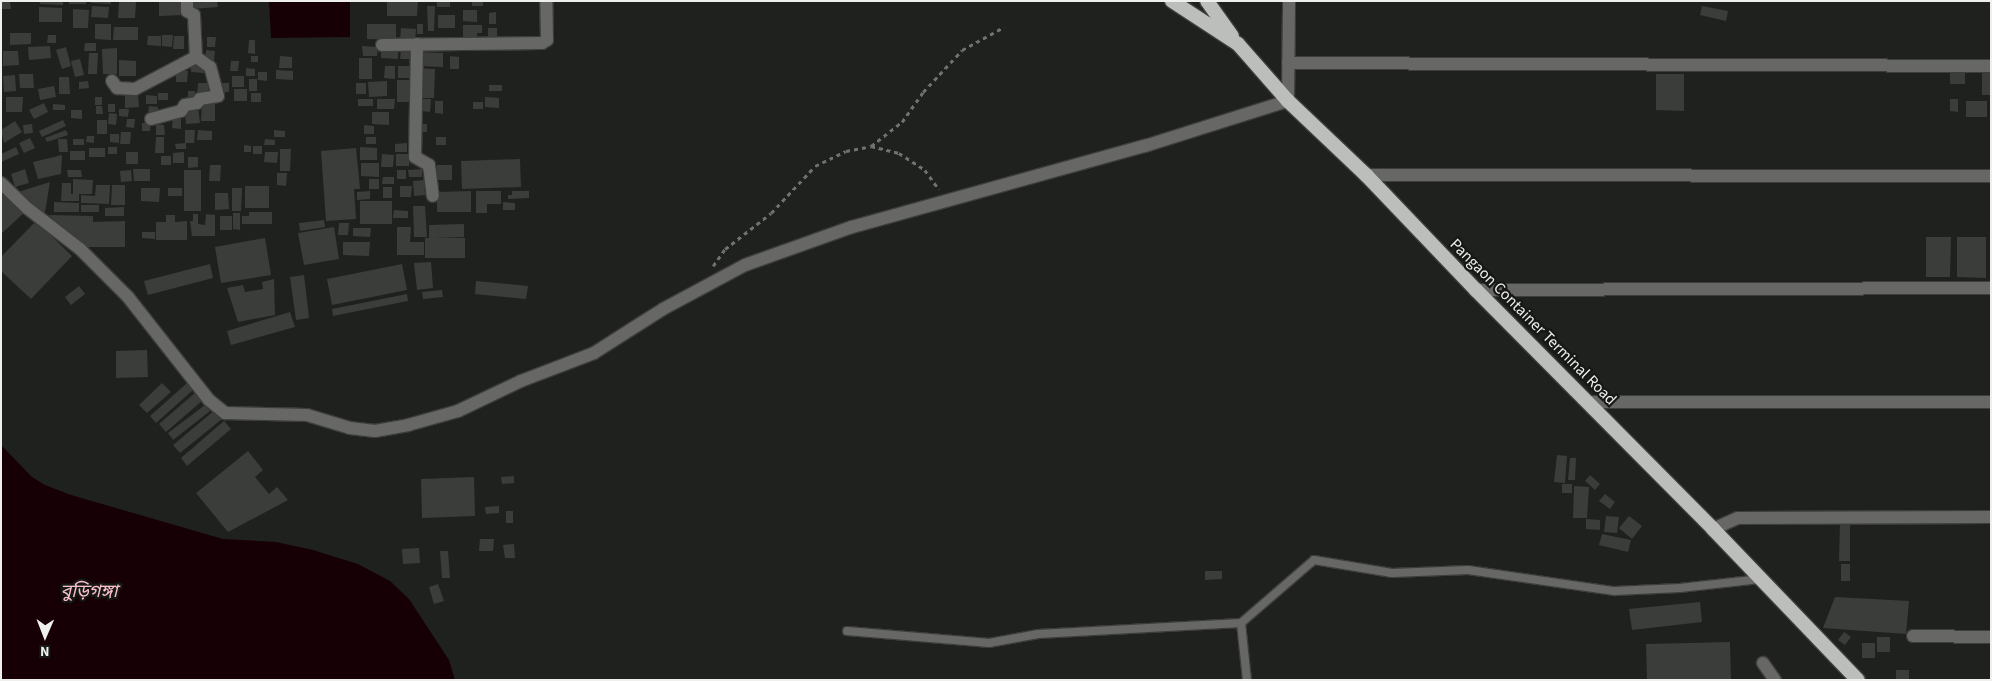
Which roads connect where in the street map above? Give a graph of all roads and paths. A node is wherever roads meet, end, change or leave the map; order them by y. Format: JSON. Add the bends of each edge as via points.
{"nodes":[{"id":1,"x":187,"y":1,"type":"edge"},
{"id":2,"x":546,"y":1,"type":"edge"},
{"id":3,"x":1172,"y":1,"type":"edge"},
{"id":4,"x":1207,"y":1,"type":"edge"},
{"id":5,"x":1288,"y":1,"type":"edge"},
{"id":6,"x":1004,"y":27,"type":"dead end"},
{"id":7,"x":382,"y":44,"type":"dead end"},
{"id":8,"x":417,"y":44,"type":"junction"},
{"id":9,"x":1238,"y":44,"type":"junction"},
{"id":10,"x":196,"y":57,"type":"junction"},
{"id":11,"x":1288,"y":63,"type":"junction"},
{"id":12,"x":1991,"y":66,"type":"edge"},
{"id":13,"x":112,"y":81,"type":"dead end"},
{"id":14,"x":1288,"y":101,"type":"junction"},
{"id":15,"x":151,"y":119,"type":"dead end"},
{"id":16,"x":871,"y":146,"type":"junction"},
{"id":17,"x":1366,"y":175,"type":"junction"},
{"id":18,"x":1991,"y":176,"type":"edge"},
{"id":19,"x":1,"y":182,"type":"edge"},
{"id":20,"x":433,"y":196,"type":"dead end"},
{"id":21,"x":947,"y":201,"type":"junction"},
{"id":22,"x":709,"y":271,"type":"dead end"},
{"id":23,"x":1991,"y":288,"type":"edge"},
{"id":24,"x":1476,"y":290,"type":"junction"},
{"id":25,"x":1588,"y":402,"type":"junction"},
{"id":26,"x":1991,"y":402,"type":"edge"},
{"id":27,"x":1991,"y":517,"type":"edge"},
{"id":28,"x":1713,"y":529,"type":"junction"},
{"id":29,"x":1760,"y":578,"type":"junction"},
{"id":30,"x":1241,"y":623,"type":"junction"},
{"id":31,"x":848,"y":631,"type":"dead end"},
{"id":32,"x":1913,"y":636,"type":"dead end"},
{"id":33,"x":1991,"y":637,"type":"edge"},
{"id":34,"x":1763,"y":663,"type":"dead end"},
{"id":35,"x":1247,"y":680,"type":"edge"},
{"id":36,"x":1775,"y":680,"type":"edge"},
{"id":37,"x":1858,"y":680,"type":"edge"}],
"edges":[{"from":1,"to":10,"type":"street","via":[[187,11],[194,16]]},
{"from":2,"to":8,"type":"street","via":[[547,40],[542,43]]},
{"from":3,"to":9,"type":"highway","name":"Pangaon Container Terminal Road"},
{"from":4,"to":9,"type":"highway"},
{"from":5,"to":11,"type":"street"},
{"from":6,"to":16,"type":"path","via":[[962,50],[923,92],[902,122]]},
{"from":7,"to":8,"type":"street"},
{"from":8,"to":20,"type":"street","via":[[415,158],[429,165]]},
{"from":9,"to":14,"type":"highway","name":"Pangaon Container Terminal Road"},
{"from":10,"to":13,"type":"street","via":[[135,89],[117,88]]},
{"from":10,"to":15,"type":"street","via":[[210,67],[218,96],[200,99],[197,103],[185,105],[181,111]]},
{"from":11,"to":12,"type":"street"},
{"from":11,"to":14,"type":"street"},
{"from":14,"to":17,"type":"highway","name":"Pangaon Container Terminal Road"},
{"from":14,"to":21,"type":"street","via":[[1145,146]]},
{"from":16,"to":21,"type":"path","via":[[899,153],[925,170]]},
{"from":16,"to":22,"type":"path","via":[[846,151],[815,166],[771,212],[725,249]]},
{"from":17,"to":18,"type":"street"},
{"from":17,"to":24,"type":"highway","name":"Pangaon Container Terminal Road"},
{"from":19,"to":21,"type":"street","via":[[27,208],[80,249],[128,297],[209,400],[225,413],[308,414],[350,428],[375,431],[458,410],[594,353],[663,309],[745,265],[852,227]]},
{"from":23,"to":24,"type":"street"},
{"from":24,"to":25,"type":"highway","name":"Pangaon Container Terminal Road"},
{"from":25,"to":26,"type":"street"},
{"from":25,"to":28,"type":"highway","name":"Pangaon Container Terminal Road"},
{"from":27,"to":28,"type":"street","via":[[1738,518]]},
{"from":28,"to":29,"type":"highway","name":"Pangaon Container Terminal Road"},
{"from":29,"to":30,"type":"lane","via":[[1680,588],[1614,591],[1468,570],[1392,573],[1314,560]]},
{"from":29,"to":37,"type":"highway","name":"Pangaon Container Terminal Road"},
{"from":30,"to":31,"type":"lane","via":[[1038,634],[988,643]]},
{"from":30,"to":35,"type":"lane"},
{"from":32,"to":33,"type":"street"},
{"from":34,"to":36,"type":"street"}]}
